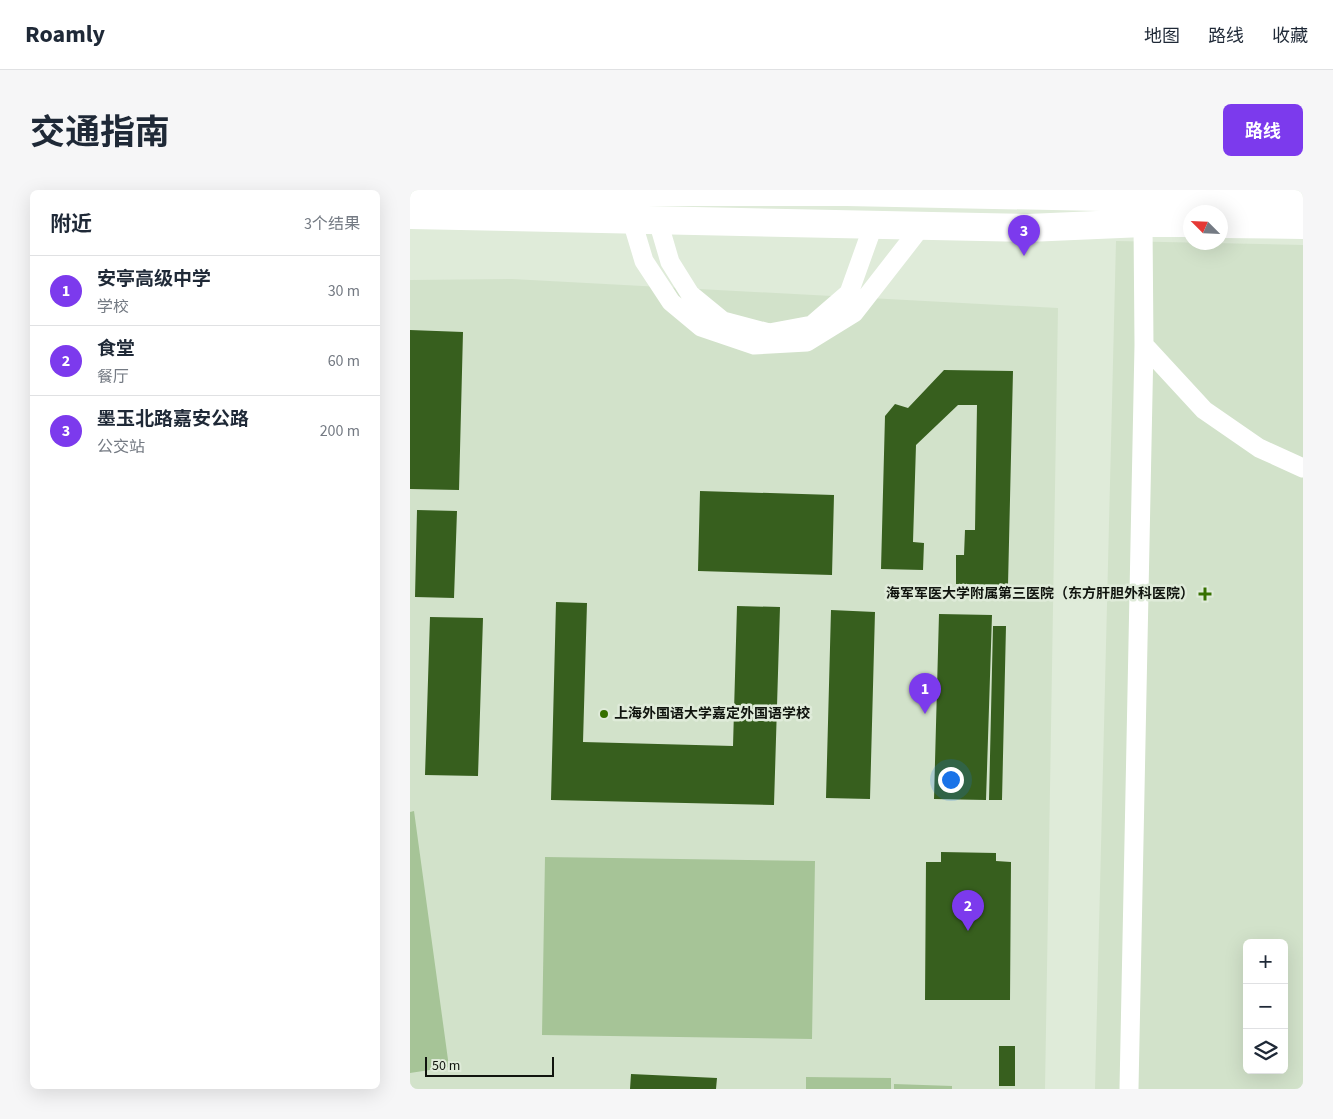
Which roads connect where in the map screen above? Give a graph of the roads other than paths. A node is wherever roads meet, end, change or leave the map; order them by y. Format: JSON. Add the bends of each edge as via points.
{"nodes":[{"id":1,"x":494,"y":191,"type":"edge"},
{"id":2,"x":806,"y":191,"type":"edge"},
{"id":3,"x":846,"y":191,"type":"edge"},
{"id":4,"x":410,"y":192,"type":"edge"},
{"id":5,"x":1303,"y":201,"type":"edge"},
{"id":6,"x":410,"y":215,"type":"edge"},
{"id":7,"x":645,"y":221,"type":"junction"},
{"id":8,"x":1143,"y":222,"type":"junction"},
{"id":9,"x":1183,"y":223,"type":"edge"},
{"id":10,"x":1228,"y":224,"type":"edge"},
{"id":11,"x":807,"y":225,"type":"junction"},
{"id":12,"x":1303,"y":225,"type":"edge"},
{"id":13,"x":846,"y":226,"type":"junction"},
{"id":14,"x":873,"y":226,"type":"junction"},
{"id":15,"x":921,"y":227,"type":"junction"},
{"id":16,"x":1144,"y":345,"type":"junction"},
{"id":17,"x":1303,"y":468,"type":"edge"},
{"id":18,"x":1129,"y":1089,"type":"edge"}],
"edges":[{"from":1,"to":2,"type":"main road"},
{"from":1,"to":4,"type":"main road"},
{"from":2,"to":3,"type":"main road"},
{"from":2,"to":11,"type":"main road"},
{"from":3,"to":5,"type":"main road"},
{"from":3,"to":13,"type":"main road"},
{"from":6,"to":7,"type":"main road"},
{"from":7,"to":11,"type":"main road"},
{"from":7,"to":14,"type":"street","via":[[690,294],[723,321],[768,333],[812,324],[850,292]]},
{"from":7,"to":15,"type":"street","via":[[644,261],[671,302],[701,327],[754,345],[807,342],[854,313]]},
{"from":8,"to":9,"type":"main road"},
{"from":8,"to":15,"type":"main road","via":[[1028,228]]},
{"from":8,"to":16,"type":"street"},
{"from":10,"to":12,"type":"main road"},
{"from":11,"to":13,"type":"main road"},
{"from":13,"to":14,"type":"main road"},
{"from":14,"to":15,"type":"main road"},
{"from":16,"to":17,"type":"street","via":[[1204,410],[1259,448]]},
{"from":16,"to":18,"type":"street"}]}
